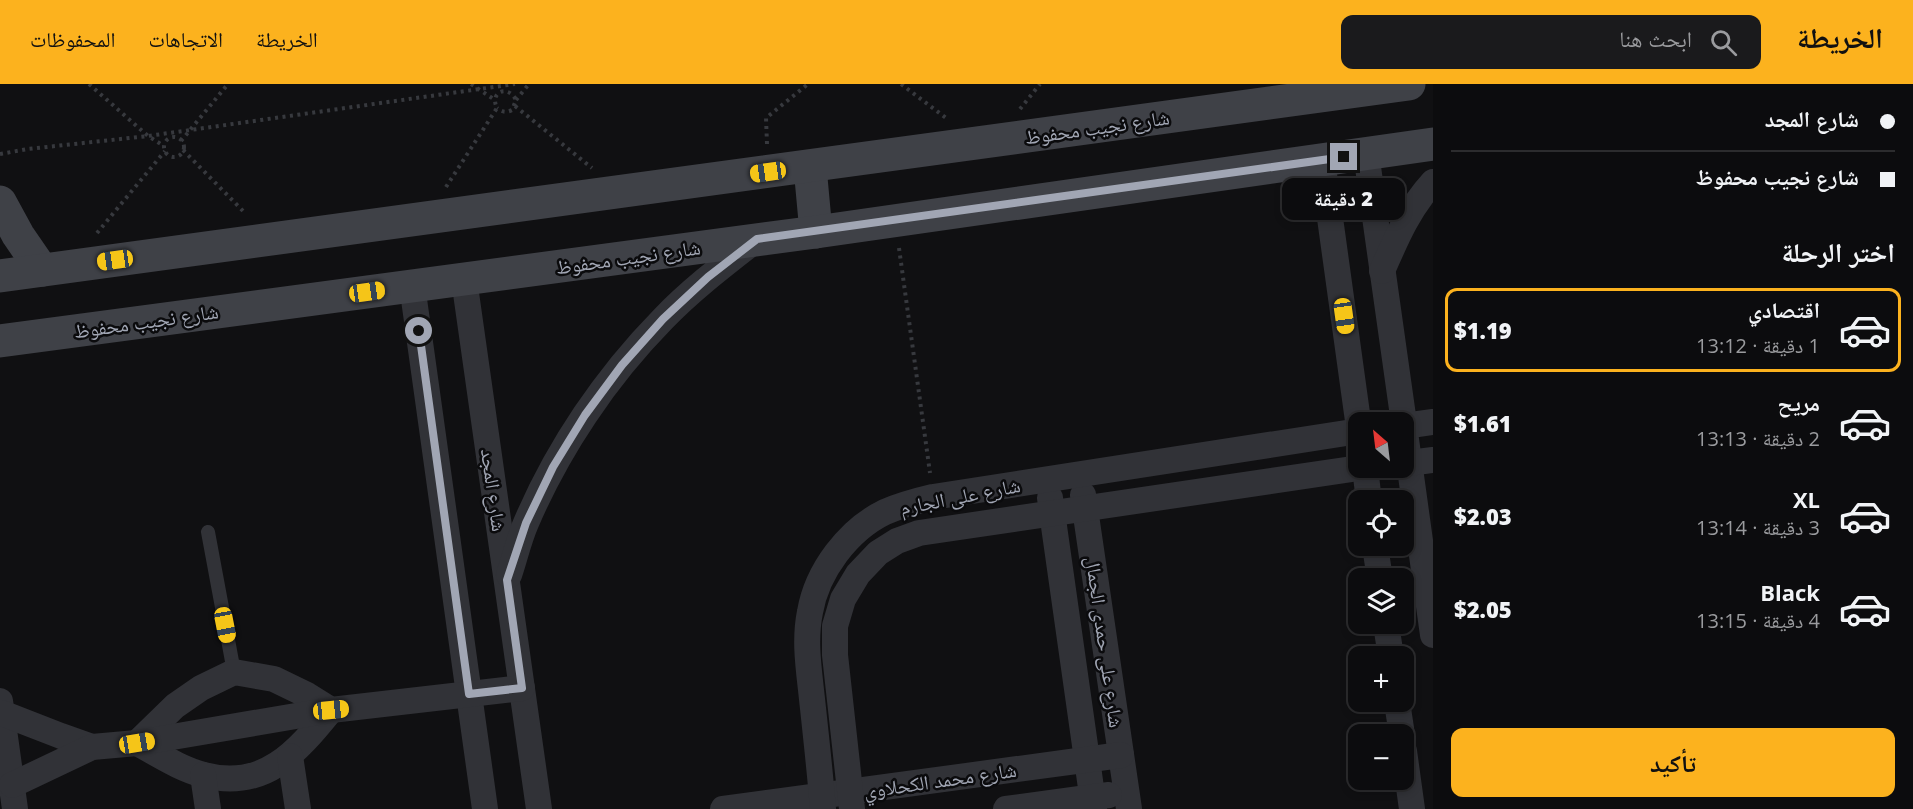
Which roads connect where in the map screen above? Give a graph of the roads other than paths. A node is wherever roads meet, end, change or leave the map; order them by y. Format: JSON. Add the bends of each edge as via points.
{"nodes":[{"id":1,"x":1409,"y":84,"type":"edge"},
{"id":2,"x":1433,"y":144,"type":"edge"},
{"id":3,"x":1366,"y":153,"type":"junction"},
{"id":4,"x":1322,"y":160,"type":"junction"},
{"id":5,"x":810,"y":167,"type":"junction"},
{"id":6,"x":1433,"y":182,"type":"edge"},
{"id":7,"x":0,"y":202,"type":"edge"},
{"id":8,"x":816,"y":232,"type":"junction"},
{"id":9,"x":757,"y":239,"type":"junction"},
{"id":10,"x":56,"y":268,"type":"junction"},
{"id":11,"x":1382,"y":271,"type":"junction"},
{"id":12,"x":0,"y":276,"type":"edge"},
{"id":13,"x":464,"y":279,"type":"junction"},
{"id":14,"x":412,"y":285,"type":"junction"},
{"id":15,"x":0,"y":340,"type":"edge"},
{"id":16,"x":1357,"y":412,"type":"edge"},
{"id":17,"x":1402,"y":412,"type":"edge"},
{"id":18,"x":1433,"y":422,"type":"edge"},
{"id":19,"x":1414,"y":424,"type":"edge"},
{"id":20,"x":1348,"y":431,"type":"edge"},
{"id":21,"x":1414,"y":446,"type":"edge"},
{"id":22,"x":1421,"y":461,"type":"edge"},
{"id":23,"x":1348,"y":470,"type":"edge"},
{"id":24,"x":1080,"y":474,"type":"junction"},
{"id":25,"x":1048,"y":480,"type":"junction"},
{"id":26,"x":1085,"y":509,"type":"junction"},
{"id":27,"x":1052,"y":514,"type":"junction"},
{"id":28,"x":861,"y":528,"type":"junction"},
{"id":29,"x":208,"y":532,"type":"dead end"},
{"id":30,"x":878,"y":554,"type":"junction"},
{"id":31,"x":507,"y":580,"type":"junction"},
{"id":32,"x":1433,"y":635,"type":"edge"},
{"id":33,"x":234,"y":672,"type":"junction"},
{"id":34,"x":522,"y":688,"type":"junction"},
{"id":35,"x":469,"y":694,"type":"junction"},
{"id":36,"x":1,"y":707,"type":"edge"},
{"id":37,"x":331,"y":710,"type":"junction"},
{"id":38,"x":137,"y":743,"type":"junction"},
{"id":39,"x":92,"y":747,"type":"junction"},
{"id":40,"x":1121,"y":755,"type":"junction"},
{"id":41,"x":290,"y":756,"type":"junction"},
{"id":42,"x":1087,"y":760,"type":"junction"},
{"id":43,"x":203,"y":775,"type":"junction"},
{"id":44,"x":1409,"y":790,"type":"edge"},
{"id":45,"x":13,"y":797,"type":"edge"},
{"id":46,"x":851,"y":800,"type":"edge"},
{"id":47,"x":1128,"y":801,"type":"edge"},
{"id":48,"x":822,"y":802,"type":"edge"},
{"id":49,"x":1093,"y":803,"type":"edge"},
{"id":50,"x":208,"y":809,"type":"edge"},
{"id":51,"x":298,"y":809,"type":"edge"},
{"id":52,"x":485,"y":809,"type":"edge"},
{"id":53,"x":539,"y":809,"type":"edge"},
{"id":54,"x":723,"y":809,"type":"edge"},
{"id":55,"x":1006,"y":809,"type":"edge"},
{"id":56,"x":1412,"y":809,"type":"edge"}],
"edges":[{"from":1,"to":5,"type":"street","name":"شارع نجيب محفوظ"},
{"from":2,"to":3,"type":"street","name":"شارع نجيب محفوظ"},
{"from":3,"to":4,"type":"street","name":"شارع نجيب محفوظ"},
{"from":3,"to":11,"type":"street"},
{"from":4,"to":8,"type":"street","name":"شارع نجيب محفوظ"},
{"from":4,"to":16,"type":"street"},
{"from":5,"to":8,"type":"street"},
{"from":5,"to":10,"type":"street","name":"شارع نجيب محفوظ"},
{"from":6,"to":11,"type":"street","via":[[1409,214]]},
{"from":7,"to":10,"type":"street","via":[[18,235]]},
{"from":8,"to":9,"type":"street","name":"شارع نجيب محفوظ"},
{"from":9,"to":13,"type":"street","name":"شارع نجيب محفوظ"},
{"from":9,"to":31,"type":"street","via":[[663,319],[585,415],[553,467],[526,523]]},
{"from":10,"to":12,"type":"street","name":"شارع نجيب محفوظ"},
{"from":11,"to":17,"type":"street"},
{"from":13,"to":14,"type":"street","name":"شارع نجيب محفوظ"},
{"from":13,"to":31,"type":"street","name":"شارع المجد"},
{"from":14,"to":15,"type":"street","name":"شارع نجيب محفوظ"},
{"from":14,"to":35,"type":"street"},
{"from":18,"to":19,"type":"street"},
{"from":20,"to":24,"type":"street","name":"شارع على الجارم"},
{"from":21,"to":22,"type":"street"},
{"from":22,"to":32,"type":"street"},
{"from":23,"to":26,"type":"street","name":"شارع على الجارم"},
{"from":24,"to":25,"type":"street","name":"شارع على الجارم"},
{"from":24,"to":26,"type":"street","name":"شارع على حمدى الجمال"},
{"from":25,"to":27,"type":"street","name":"شارع على حمدى الجمال"},
{"from":25,"to":28,"type":"street","name":"شارع على الجارم","via":[[907,503]]},
{"from":26,"to":27,"type":"street","name":"شارع على الجارم"},
{"from":26,"to":40,"type":"street","name":"شارع على حمدى الجمال"},
{"from":27,"to":30,"type":"street","name":"شارع على الجارم","via":[[919,533]]},
{"from":27,"to":42,"type":"street","name":"شارع على حمدى الجمال"},
{"from":28,"to":30,"type":"street"},
{"from":28,"to":48,"type":"street","name":"شارع على الجارم","via":[[837,551],[820,579],[810,610],[806,643]]},
{"from":29,"to":33,"type":"lane"},
{"from":30,"to":46,"type":"street","name":"شارع على الجارم","via":[[858,574],[843,598],[836,626],[835,655]]},
{"from":31,"to":34,"type":"street","name":"شارع المجد"},
{"from":33,"to":37,"type":"street","via":[[274,679]]},
{"from":33,"to":38,"type":"street","via":[[175,706]]},
{"from":34,"to":35,"type":"street"},
{"from":34,"to":53,"type":"street","name":"شارع المجد"},
{"from":35,"to":37,"type":"street"},
{"from":35,"to":52,"type":"street"},
{"from":36,"to":39,"type":"street"},
{"from":36,"to":45,"type":"street"},
{"from":37,"to":38,"type":"street"},
{"from":37,"to":41,"type":"street"},
{"from":38,"to":39,"type":"street"},
{"from":38,"to":43,"type":"street"},
{"from":39,"to":45,"type":"street"},
{"from":40,"to":42,"type":"street","name":"شارع محمد الكحلاوي"},
{"from":40,"to":47,"type":"street","name":"شارع على حمدى الجمال"},
{"from":41,"to":43,"type":"street","via":[[264,773],[234,780]]},
{"from":41,"to":51,"type":"street"},
{"from":42,"to":46,"type":"street","name":"شارع محمد الكحلاوي"},
{"from":42,"to":49,"type":"street","name":"شارع على حمدى الجمال"},
{"from":43,"to":50,"type":"street"},
{"from":44,"to":56,"type":"street"},
{"from":46,"to":48,"type":"street","name":"شارع محمد الكحلاوي"},
{"from":47,"to":49,"type":"street","name":"شارع محمد الكحلاوي"},
{"from":48,"to":54,"type":"street","name":"شارع محمد الكحلاوي"},
{"from":49,"to":55,"type":"street","name":"شارع محمد الكحلاوي"}]}
